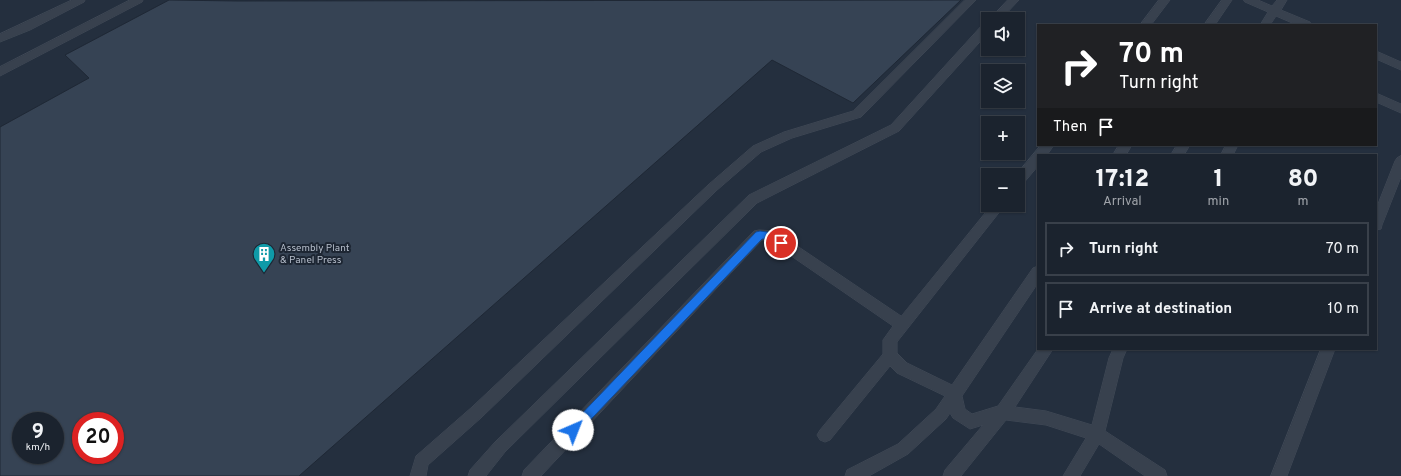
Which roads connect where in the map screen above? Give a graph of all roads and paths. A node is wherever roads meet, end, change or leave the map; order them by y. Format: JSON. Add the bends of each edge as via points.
{"nodes":[{"id":1,"x":80,"y":0,"type":"edge"},
{"id":2,"x":138,"y":0,"type":"edge"},
{"id":3,"x":971,"y":0,"type":"edge"},
{"id":4,"x":1014,"y":0,"type":"edge"},
{"id":5,"x":1165,"y":0,"type":"edge"},
{"id":6,"x":1227,"y":0,"type":"edge"},
{"id":7,"x":1249,"y":0,"type":"edge"},
{"id":8,"x":1282,"y":0,"type":"edge"},
{"id":9,"x":1274,"y":11,"type":"junction"},
{"id":10,"x":1002,"y":12,"type":"edge"},
{"id":11,"x":1146,"y":24,"type":"edge"},
{"id":12,"x":1210,"y":24,"type":"edge"},
{"id":13,"x":1266,"y":24,"type":"edge"},
{"id":14,"x":1304,"y":24,"type":"edge"},
{"id":15,"x":981,"y":34,"type":"edge"},
{"id":16,"x":0,"y":38,"type":"edge"},
{"id":17,"x":1377,"y":55,"type":"edge"},
{"id":18,"x":1401,"y":66,"type":"edge"},
{"id":19,"x":0,"y":72,"type":"edge"},
{"id":20,"x":1377,"y":98,"type":"edge"},
{"id":21,"x":1401,"y":109,"type":"edge"},
{"id":22,"x":1047,"y":146,"type":"edge"},
{"id":23,"x":1041,"y":154,"type":"edge"},
{"id":24,"x":1037,"y":158,"type":"edge"},
{"id":25,"x":1401,"y":161,"type":"edge"},
{"id":26,"x":1025,"y":173,"type":"edge"},
{"id":27,"x":993,"y":212,"type":"edge"},
{"id":28,"x":1377,"y":222,"type":"edge"},
{"id":29,"x":1037,"y":273,"type":"edge"},
{"id":30,"x":903,"y":325,"type":"junction"},
{"id":31,"x":1045,"y":350,"type":"edge"},
{"id":32,"x":1120,"y":350,"type":"edge"},
{"id":33,"x":1328,"y":350,"type":"edge"},
{"id":34,"x":890,"y":356,"type":"junction"},
{"id":35,"x":954,"y":394,"type":"junction"},
{"id":36,"x":1003,"y":412,"type":"junction"},
{"id":37,"x":1097,"y":434,"type":"junction"},
{"id":38,"x":825,"y":435,"type":"dead end"},
{"id":39,"x":418,"y":476,"type":"edge"},
{"id":40,"x":476,"y":476,"type":"edge"},
{"id":41,"x":530,"y":476,"type":"edge"},
{"id":42,"x":853,"y":476,"type":"edge"},
{"id":43,"x":951,"y":476,"type":"edge"},
{"id":44,"x":1071,"y":476,"type":"edge"},
{"id":45,"x":1159,"y":476,"type":"edge"},
{"id":46,"x":1279,"y":476,"type":"edge"}],
"edges":[{"from":1,"to":16,"type":"lane","via":[[26,28]]},
{"from":2,"to":19,"type":"lane"},
{"from":3,"to":39,"type":"lane","via":[[857,114],[788,134],[757,149],[712,188],[477,412],[421,461]]},
{"from":4,"to":10,"type":"lane"},
{"from":5,"to":11,"type":"lane"},
{"from":6,"to":12,"type":"lane"},
{"from":7,"to":9,"type":"lane"},
{"from":8,"to":9,"type":"lane"},
{"from":9,"to":13,"type":"lane"},
{"from":9,"to":14,"type":"lane"},
{"from":15,"to":40,"type":"lane","via":[[895,128],[753,199],[500,447]]},
{"from":17,"to":18,"type":"lane"},
{"from":20,"to":21,"type":"lane"},
{"from":22,"to":23,"type":"lane"},
{"from":24,"to":26,"type":"lane"},
{"from":25,"to":28,"type":"lane"},
{"from":27,"to":30,"type":"lane"},
{"from":29,"to":35,"type":"lane"},
{"from":30,"to":34,"type":"lane","via":[[890,340]]},
{"from":30,"to":41,"type":"lane","via":[[770,235],[760,235]]},
{"from":31,"to":36,"type":"lane"},
{"from":32,"to":37,"type":"lane"},
{"from":33,"to":46,"type":"lane"},
{"from":34,"to":35,"type":"lane","via":[[902,368]]},
{"from":34,"to":38,"type":"lane"},
{"from":35,"to":36,"type":"lane","via":[[958,413],[970,422]]},
{"from":35,"to":42,"type":"lane","via":[[941,414],[903,449]]},
{"from":36,"to":37,"type":"lane","via":[[1046,418]]},
{"from":36,"to":43,"type":"lane"},
{"from":37,"to":44,"type":"lane"},
{"from":37,"to":45,"type":"lane"}]}
